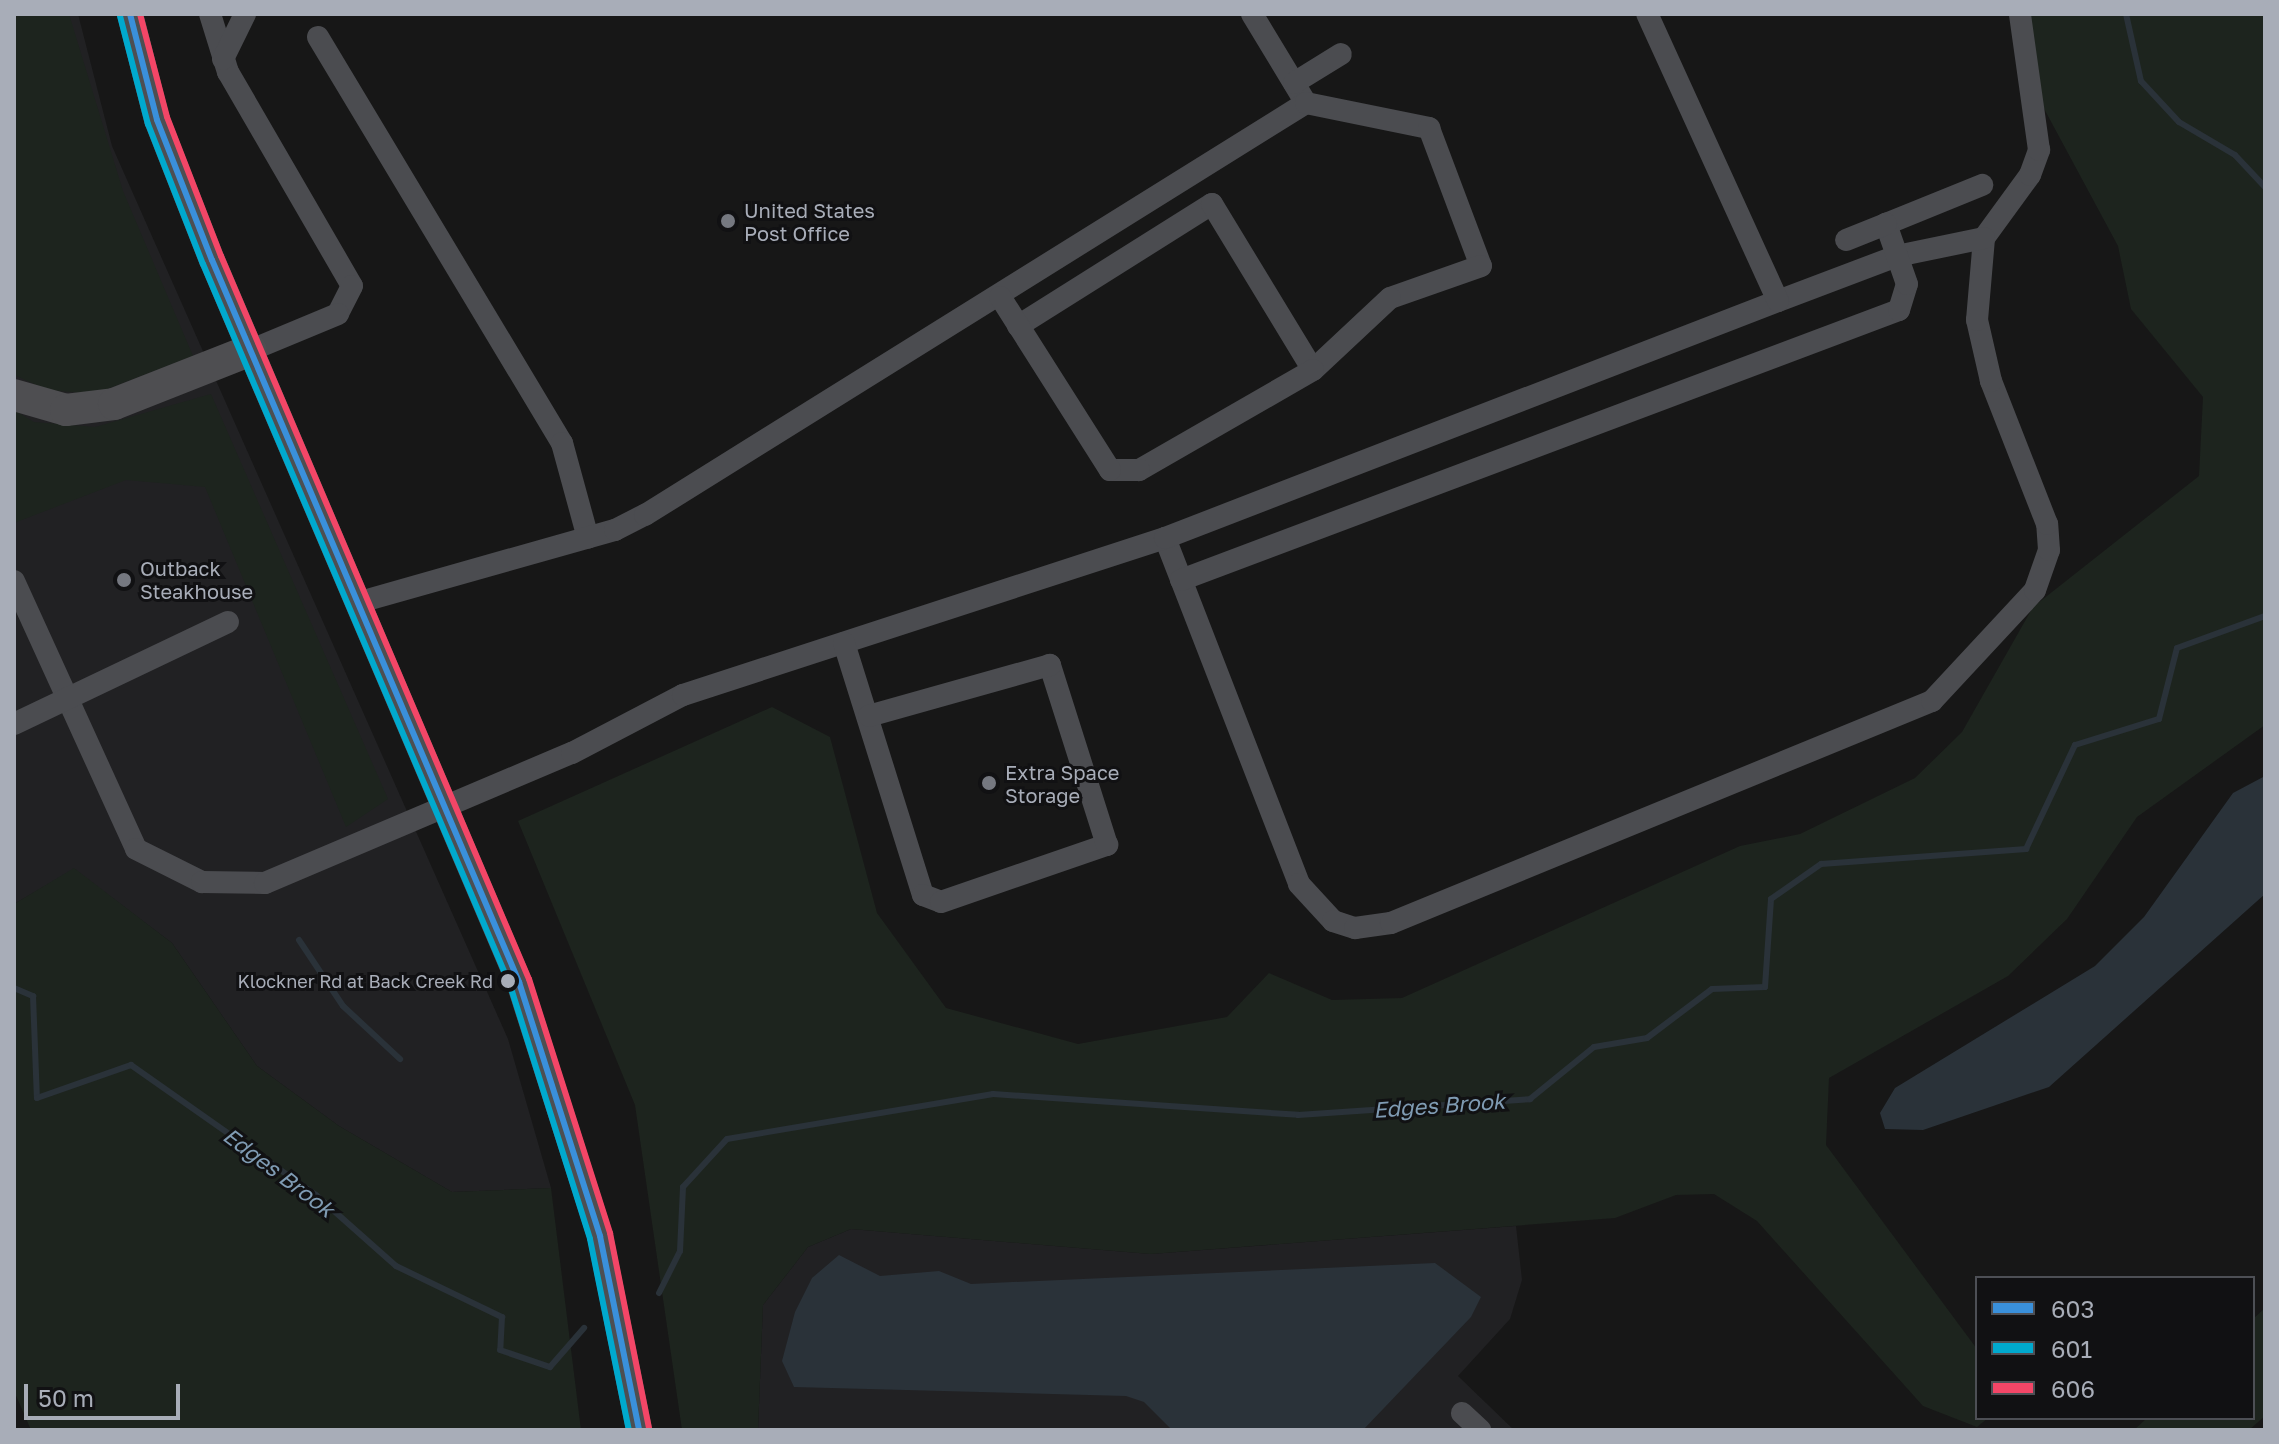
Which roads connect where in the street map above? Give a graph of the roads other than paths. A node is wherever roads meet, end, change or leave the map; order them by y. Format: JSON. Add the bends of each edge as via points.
{"nodes":[{"id":1,"x":130,"y":14,"type":"edge"},
{"id":2,"x":210,"y":14,"type":"edge"},
{"id":3,"x":245,"y":14,"type":"edge"},
{"id":4,"x":1252,"y":14,"type":"edge"},
{"id":5,"x":1647,"y":14,"type":"edge"},
{"id":6,"x":2020,"y":14,"type":"edge"},
{"id":7,"x":318,"y":37,"type":"dead end"},
{"id":8,"x":1341,"y":54,"type":"dead end"},
{"id":9,"x":223,"y":59,"type":"junction"},
{"id":10,"x":1294,"y":83,"type":"junction"},
{"id":11,"x":1306,"y":103,"type":"junction"},
{"id":12,"x":1982,"y":185,"type":"dead end"},
{"id":13,"x":1886,"y":224,"type":"junction"},
{"id":14,"x":1984,"y":238,"type":"junction"},
{"id":15,"x":1846,"y":240,"type":"dead end"},
{"id":16,"x":1897,"y":256,"type":"junction"},
{"id":17,"x":1000,"y":297,"type":"junction"},
{"id":18,"x":1778,"y":301,"type":"junction"},
{"id":19,"x":1018,"y":326,"type":"junction"},
{"id":20,"x":251,"y":350,"type":"junction"},
{"id":21,"x":1313,"y":370,"type":"junction"},
{"id":22,"x":14,"y":395,"type":"edge"},
{"id":23,"x":588,"y":538,"type":"junction"},
{"id":24,"x":1165,"y":538,"type":"junction"},
{"id":25,"x":1181,"y":580,"type":"junction"},
{"id":26,"x":14,"y":581,"type":"edge"},
{"id":27,"x":360,"y":602,"type":"junction"},
{"id":28,"x":228,"y":622,"type":"dead end"},
{"id":29,"x":844,"y":643,"type":"junction"},
{"id":30,"x":69,"y":692,"type":"junction"},
{"id":31,"x":869,"y":716,"type":"junction"},
{"id":32,"x":14,"y":724,"type":"edge"},
{"id":33,"x":446,"y":805,"type":"junction"},
{"id":34,"x":1462,"y":1413,"type":"dead end"},
{"id":35,"x":639,"y":1430,"type":"edge"},
{"id":36,"x":1480,"y":1430,"type":"edge"}],
"edges":[{"from":1,"to":20,"type":"main road","via":[[157,120]]},
{"from":2,"to":9,"type":"lane"},
{"from":3,"to":9,"type":"lane"},
{"from":4,"to":10,"type":"lane"},
{"from":5,"to":18,"type":"lane"},
{"from":6,"to":14,"type":"lane","via":[[2039,150],[2030,175]]},
{"from":7,"to":23,"type":"lane","via":[[562,443]]},
{"from":8,"to":10,"type":"lane"},
{"from":9,"to":20,"type":"lane","via":[[352,286],[338,314]]},
{"from":10,"to":11,"type":"lane"},
{"from":11,"to":17,"type":"lane"},
{"from":11,"to":21,"type":"lane","via":[[1429,128],[1481,266],[1390,298]]},
{"from":12,"to":13,"type":"lane"},
{"from":13,"to":15,"type":"lane"},
{"from":13,"to":16,"type":"lane"},
{"from":14,"to":16,"type":"lane"},
{"from":14,"to":25,"type":"lane","via":[[1977,320],[1991,381],[2047,524],[2049,550],[2035,590],[1932,701],[1391,923],[1355,928],[1333,921],[1299,884]]},
{"from":16,"to":18,"type":"lane"},
{"from":16,"to":25,"type":"lane","via":[[1905,298],[1888,318]]},
{"from":17,"to":19,"type":"lane"},
{"from":17,"to":23,"type":"lane","via":[[645,515]]},
{"from":18,"to":24,"type":"lane"},
{"from":19,"to":21,"type":"lane","via":[[1110,470],[1139,470],[1171,455]]},
{"from":19,"to":21,"type":"lane","via":[[1212,204]]},
{"from":20,"to":22,"type":"highway","via":[[114,404],[66,410]]},
{"from":20,"to":27,"type":"main road"},
{"from":23,"to":27,"type":"lane"},
{"from":24,"to":25,"type":"lane"},
{"from":24,"to":29,"type":"lane"},
{"from":26,"to":30,"type":"lane"},
{"from":27,"to":33,"type":"main road"},
{"from":28,"to":30,"type":"lane"},
{"from":29,"to":31,"type":"lane"},
{"from":29,"to":33,"type":"lane","via":[[683,695],[572,753]]},
{"from":30,"to":32,"type":"lane"},
{"from":30,"to":33,"type":"lane","via":[[116,818],[136,849],[202,882],[265,883]]},
{"from":31,"to":31,"type":"lane","via":[[919,888],[941,902],[1107,845],[1057,680],[1043,663]]},
{"from":33,"to":35,"type":"main road","via":[[519,982],[567,1127],[616,1302]]},
{"from":34,"to":36,"type":"lane"}]}
